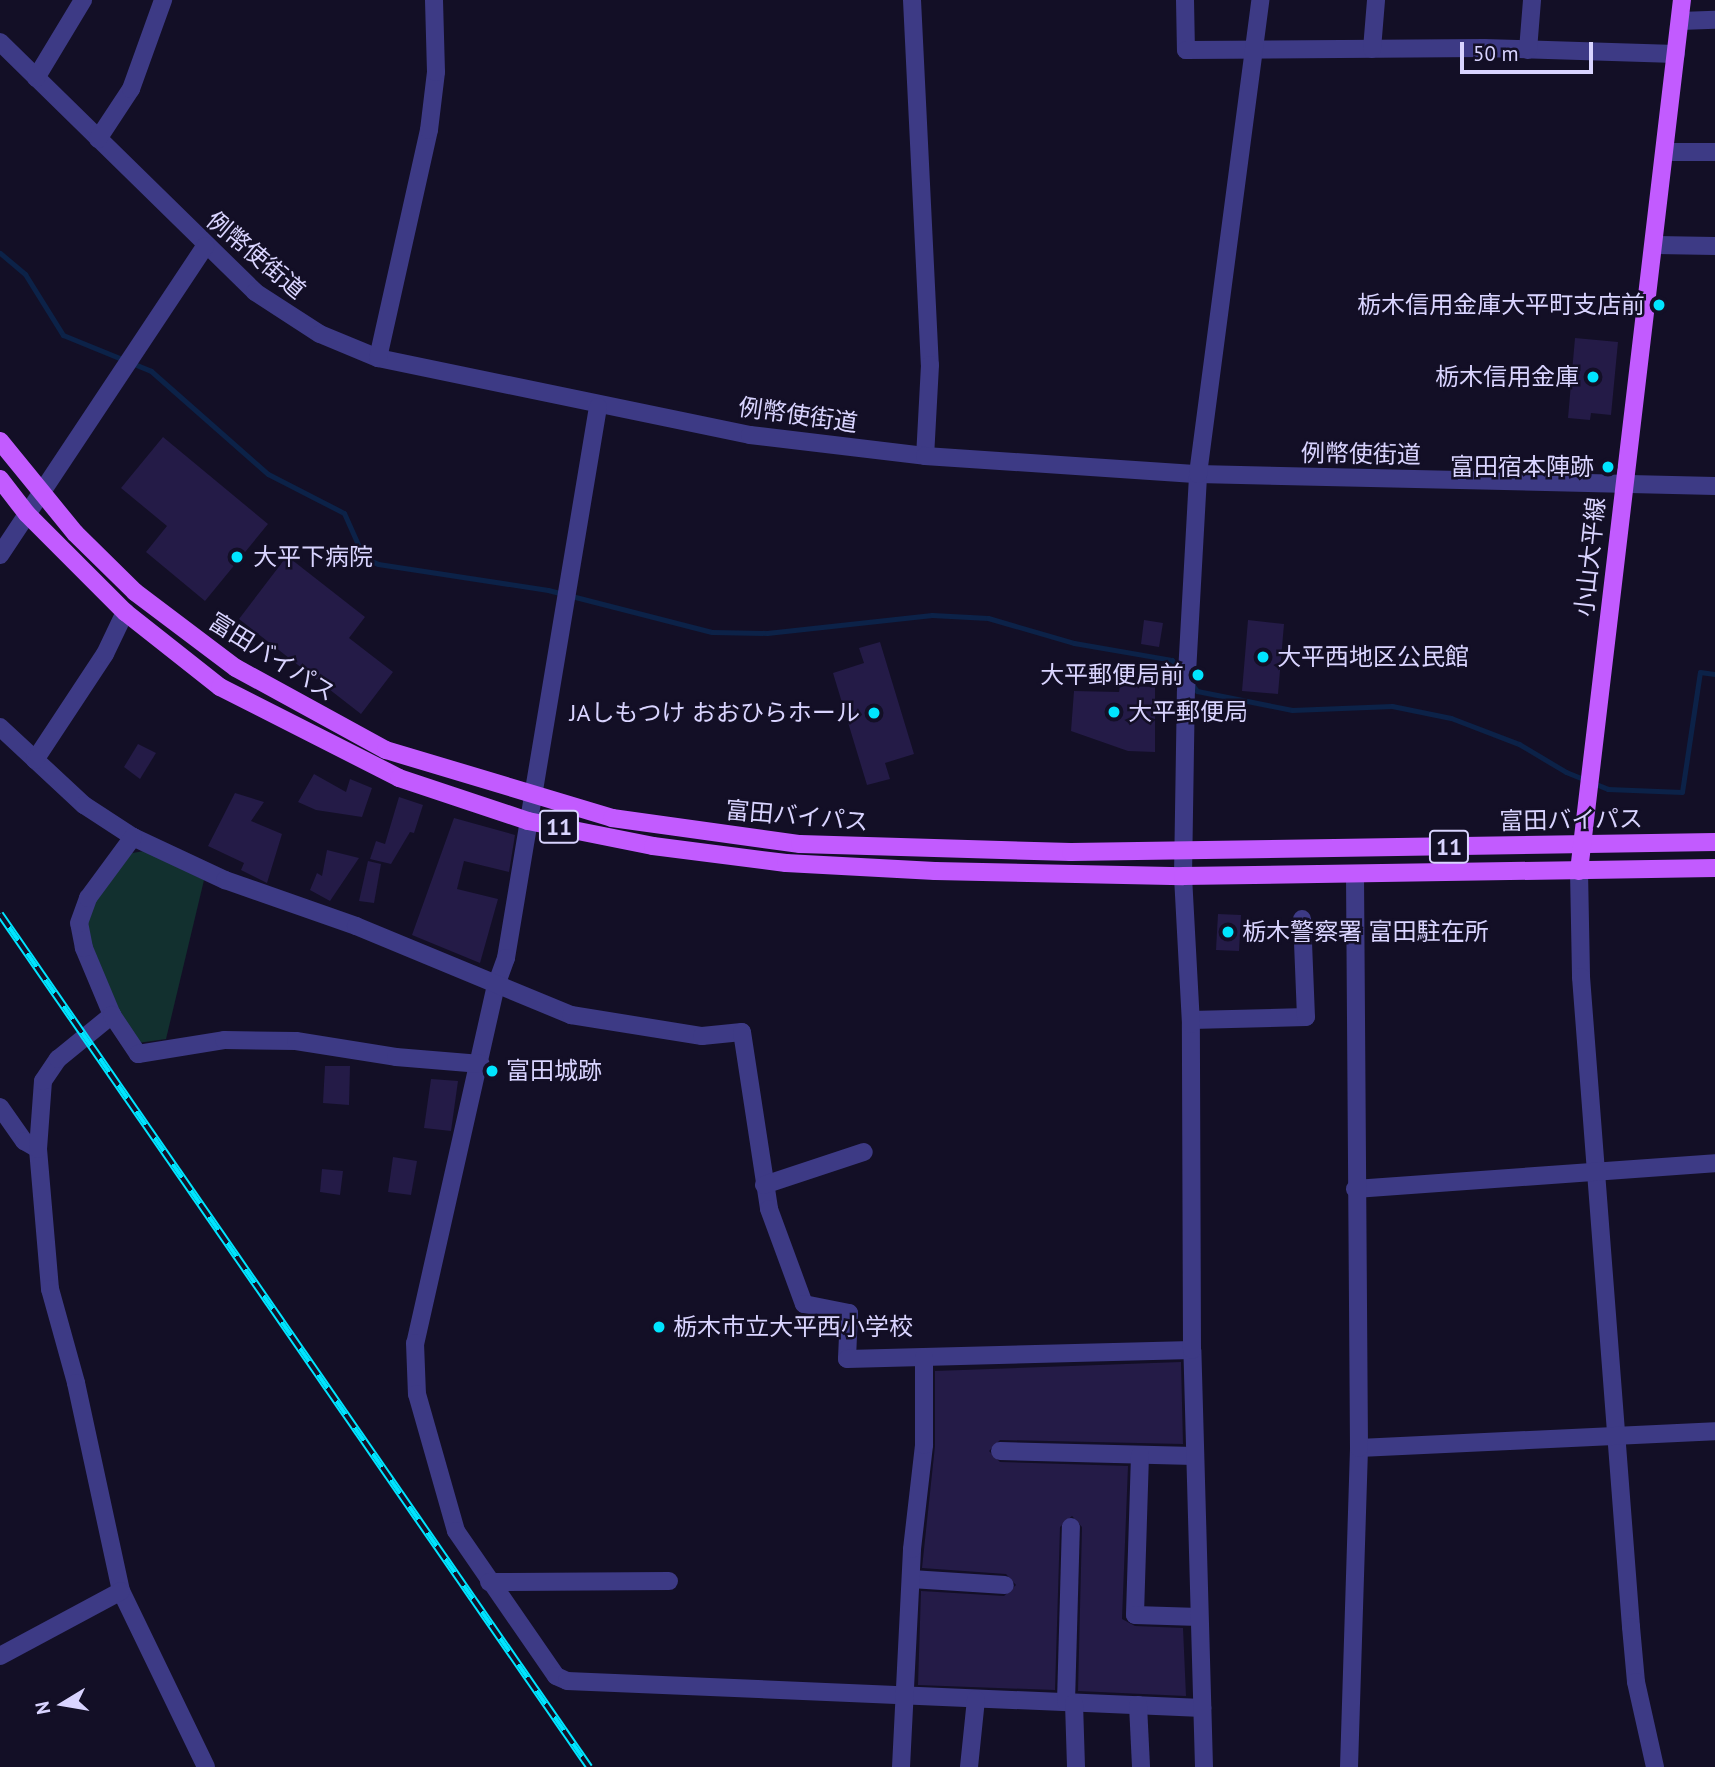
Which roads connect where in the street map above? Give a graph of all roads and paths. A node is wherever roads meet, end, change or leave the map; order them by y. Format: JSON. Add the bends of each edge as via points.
{"nodes":[{"id":1,"x":83,"y":0,"type":"edge"},
{"id":2,"x":163,"y":0,"type":"edge"},
{"id":3,"x":434,"y":0,"type":"edge"},
{"id":4,"x":912,"y":0,"type":"edge"},
{"id":5,"x":1185,"y":0,"type":"edge"},
{"id":6,"x":1260,"y":0,"type":"edge"},
{"id":7,"x":1376,"y":0,"type":"edge"},
{"id":8,"x":1532,"y":0,"type":"edge"},
{"id":9,"x":1682,"y":0,"type":"edge"},
{"id":10,"x":1715,"y":20,"type":"edge"},
{"id":11,"x":1680,"y":21,"type":"junction"},
{"id":12,"x":0,"y":42,"type":"edge"},
{"id":13,"x":1372,"y":48,"type":"junction"},
{"id":14,"x":1528,"y":50,"type":"junction"},
{"id":15,"x":1255,"y":51,"type":"junction"},
{"id":16,"x":1676,"y":54,"type":"junction"},
{"id":17,"x":36,"y":78,"type":"junction"},
{"id":18,"x":98,"y":139,"type":"junction"},
{"id":19,"x":1667,"y":152,"type":"junction"},
{"id":20,"x":1715,"y":152,"type":"edge"},
{"id":21,"x":1656,"y":245,"type":"junction"},
{"id":22,"x":205,"y":246,"type":"junction"},
{"id":23,"x":1715,"y":246,"type":"edge"},
{"id":24,"x":378,"y":358,"type":"junction"},
{"id":25,"x":598,"y":407,"type":"junction"},
{"id":26,"x":0,"y":441,"type":"edge"},
{"id":27,"x":925,"y":456,"type":"junction"},
{"id":28,"x":1198,"y":474,"type":"junction"},
{"id":29,"x":0,"y":479,"type":"edge"},
{"id":30,"x":1622,"y":485,"type":"junction"},
{"id":31,"x":1715,"y":486,"type":"edge"},
{"id":32,"x":40,"y":492,"type":"junction"},
{"id":33,"x":27,"y":514,"type":"junction"},
{"id":34,"x":0,"y":555,"type":"edge"},
{"id":35,"x":125,"y":612,"type":"junction"},
{"id":36,"x":0,"y":727,"type":"edge"},
{"id":37,"x":36,"y":760,"type":"junction"},
{"id":38,"x":532,"y":797,"type":"junction"},
{"id":39,"x":528,"y":821,"type":"junction"},
{"id":40,"x":133,"y":837,"type":"junction"},
{"id":41,"x":1715,"y":842,"type":"edge"},
{"id":42,"x":1582,"y":844,"type":"junction"},
{"id":43,"x":1183,"y":850,"type":"junction"},
{"id":44,"x":1715,"y":868,"type":"edge"},
{"id":45,"x":1580,"y":871,"type":"junction"},
{"id":46,"x":1354,"y":875,"type":"junction"},
{"id":47,"x":1183,"y":876,"type":"junction"},
{"id":48,"x":1302,"y":919,"type":"dead end"},
{"id":49,"x":496,"y":985,"type":"junction"},
{"id":50,"x":112,"y":1015,"type":"junction"},
{"id":51,"x":1191,"y":1020,"type":"junction"},
{"id":52,"x":481,"y":1064,"type":"junction"},
{"id":53,"x":0,"y":1107,"type":"edge"},
{"id":54,"x":38,"y":1149,"type":"junction"},
{"id":55,"x":864,"y":1152,"type":"dead end"},
{"id":56,"x":1715,"y":1163,"type":"edge"},
{"id":57,"x":1594,"y":1171,"type":"junction"},
{"id":58,"x":764,"y":1185,"type":"junction"},
{"id":59,"x":1355,"y":1189,"type":"junction"},
{"id":60,"x":1192,"y":1350,"type":"junction"},
{"id":61,"x":924,"y":1357,"type":"junction"},
{"id":62,"x":1715,"y":1430,"type":"edge"},
{"id":63,"x":1617,"y":1438,"type":"junction"},
{"id":64,"x":1359,"y":1448,"type":"junction"},
{"id":65,"x":1000,"y":1451,"type":"dead end"},
{"id":66,"x":1140,"y":1455,"type":"junction"},
{"id":67,"x":1194,"y":1456,"type":"junction"},
{"id":68,"x":1071,"y":1527,"type":"dead end"},
{"id":69,"x":911,"y":1579,"type":"junction"},
{"id":70,"x":669,"y":1581,"type":"dead end"},
{"id":71,"x":489,"y":1582,"type":"junction"},
{"id":72,"x":1005,"y":1585,"type":"dead end"},
{"id":73,"x":121,"y":1591,"type":"junction"},
{"id":74,"x":1199,"y":1617,"type":"junction"},
{"id":75,"x":0,"y":1656,"type":"edge"},
{"id":76,"x":907,"y":1696,"type":"junction"},
{"id":77,"x":976,"y":1699,"type":"junction"},
{"id":78,"x":1070,"y":1703,"type":"junction"},
{"id":79,"x":1138,"y":1705,"type":"junction"},
{"id":80,"x":1202,"y":1708,"type":"junction"},
{"id":81,"x":206,"y":1767,"type":"edge"},
{"id":82,"x":901,"y":1767,"type":"edge"},
{"id":83,"x":969,"y":1767,"type":"edge"},
{"id":84,"x":1076,"y":1767,"type":"edge"},
{"id":85,"x":1141,"y":1767,"type":"edge"},
{"id":86,"x":1204,"y":1767,"type":"edge"},
{"id":87,"x":1349,"y":1767,"type":"edge"},
{"id":88,"x":1655,"y":1767,"type":"edge"}],
"edges":[{"from":1,"to":17,"type":"street"},
{"from":2,"to":18,"type":"street","via":[[131,89]]},
{"from":3,"to":24,"type":"street","via":[[436,72],[429,130]]},
{"from":4,"to":27,"type":"street","via":[[929,339]]},
{"from":5,"to":15,"type":"street","via":[[1185,50]]},
{"from":6,"to":15,"type":"street"},
{"from":7,"to":13,"type":"street"},
{"from":8,"to":14,"type":"street"},
{"from":9,"to":11,"type":"main road","name":"小山大平線"},
{"from":10,"to":11,"type":"street"},
{"from":11,"to":16,"type":"main road","name":"小山大平線"},
{"from":12,"to":17,"type":"street","name":"例幣使街道"},
{"from":13,"to":14,"type":"street"},
{"from":13,"to":15,"type":"street"},
{"from":14,"to":16,"type":"street"},
{"from":15,"to":28,"type":"street"},
{"from":16,"to":19,"type":"main road","name":"小山大平線"},
{"from":17,"to":18,"type":"street","name":"例幣使街道"},
{"from":18,"to":22,"type":"street","name":"例幣使街道"},
{"from":19,"to":20,"type":"street"},
{"from":19,"to":21,"type":"main road","name":"小山大平線"},
{"from":21,"to":23,"type":"street"},
{"from":21,"to":30,"type":"main road","name":"小山大平線"},
{"from":22,"to":24,"type":"street","name":"例幣使街道","via":[[295,320]]},
{"from":22,"to":32,"type":"street"},
{"from":24,"to":25,"type":"street","name":"例幣使街道"},
{"from":25,"to":27,"type":"street","name":"例幣使街道","via":[[750,435]]},
{"from":25,"to":38,"type":"street"},
{"from":26,"to":32,"type":"main road","name":"富田バイパス","number":"11"},
{"from":27,"to":28,"type":"street","name":"例幣使街道"},
{"from":28,"to":30,"type":"street","name":"例幣使街道"},
{"from":28,"to":43,"type":"street"},
{"from":29,"to":33,"type":"main road","name":"富田バイパス","number":"11"},
{"from":30,"to":31,"type":"street","name":"例幣使街道"},
{"from":30,"to":42,"type":"main road","name":"小山大平線"},
{"from":32,"to":33,"type":"street"},
{"from":32,"to":38,"type":"main road","name":"富田バイパス","number":"11","via":[[135,592],[236,668],[386,750]]},
{"from":33,"to":34,"type":"street"},
{"from":33,"to":35,"type":"main road","name":"富田バイパス","number":"11"},
{"from":35,"to":37,"type":"street","via":[[105,654]]},
{"from":35,"to":39,"type":"main road","name":"富田バイパス","number":"11","via":[[220,687],[330,747],[398,778]]},
{"from":36,"to":37,"type":"street"},
{"from":37,"to":40,"type":"street","via":[[59,786]]},
{"from":38,"to":39,"type":"street"},
{"from":38,"to":43,"type":"main road","name":"富田バイパス","number":"11","via":[[660,827],[800,844],[1071,852]]},
{"from":39,"to":47,"type":"main road","name":"富田バイパス","number":"11","via":[[653,845],[786,863]]},
{"from":39,"to":49,"type":"street","via":[[506,958]]},
{"from":40,"to":49,"type":"street","via":[[225,880],[356,926]]},
{"from":40,"to":50,"type":"street","via":[[88,898],[79,923],[84,948]]},
{"from":41,"to":42,"type":"main road","name":"富田バイパス","number":"11"},
{"from":42,"to":43,"type":"main road","name":"富田バイパス","number":"11"},
{"from":42,"to":45,"type":"main road","name":"小山大平線"},
{"from":43,"to":47,"type":"street"},
{"from":44,"to":45,"type":"main road","name":"富田バイパス","number":"11"},
{"from":45,"to":46,"type":"main road","name":"富田バイパス","number":"11"},
{"from":45,"to":57,"type":"street","via":[[1581,977]]},
{"from":46,"to":47,"type":"main road","name":"富田バイパス","number":"11"},
{"from":46,"to":59,"type":"street"},
{"from":47,"to":51,"type":"street"},
{"from":48,"to":51,"type":"street","via":[[1306,1017]]},
{"from":49,"to":52,"type":"street"},
{"from":49,"to":58,"type":"street","via":[[571,1015],[618,1024],[702,1036],[742,1032]]},
{"from":50,"to":52,"type":"street","via":[[138,1054],[224,1040],[296,1041],[396,1057]]},
{"from":50,"to":54,"type":"street","via":[[58,1059],[43,1081]]},
{"from":51,"to":60,"type":"street"},
{"from":52,"to":71,"type":"street","via":[[415,1343],[416,1394],[440,1484],[456,1531]]},
{"from":53,"to":54,"type":"street","via":[[24,1141]]},
{"from":54,"to":73,"type":"street","via":[[50,1289],[76,1383]]},
{"from":55,"to":58,"type":"street"},
{"from":56,"to":57,"type":"street"},
{"from":57,"to":59,"type":"street"},
{"from":57,"to":63,"type":"street"},
{"from":58,"to":61,"type":"street","via":[[804,1304],[849,1312],[847,1359]]},
{"from":59,"to":64,"type":"street"},
{"from":60,"to":61,"type":"street"},
{"from":60,"to":67,"type":"street"},
{"from":61,"to":69,"type":"street","via":[[924,1445]]},
{"from":62,"to":63,"type":"street"},
{"from":63,"to":64,"type":"street"},
{"from":63,"to":88,"type":"street","via":[[1636,1682]]},
{"from":64,"to":87,"type":"street"},
{"from":65,"to":66,"type":"street"},
{"from":66,"to":67,"type":"street"},
{"from":66,"to":74,"type":"street","via":[[1135,1615]]},
{"from":67,"to":74,"type":"street"},
{"from":68,"to":78,"type":"street"},
{"from":69,"to":72,"type":"street"},
{"from":69,"to":76,"type":"street"},
{"from":70,"to":71,"type":"street"},
{"from":71,"to":76,"type":"street","via":[[556,1676],[567,1681],[767,1686]]},
{"from":73,"to":75,"type":"street"},
{"from":73,"to":81,"type":"street"},
{"from":74,"to":80,"type":"street"},
{"from":76,"to":77,"type":"street"},
{"from":76,"to":82,"type":"street"},
{"from":77,"to":78,"type":"street"},
{"from":77,"to":83,"type":"street"},
{"from":78,"to":79,"type":"street"},
{"from":78,"to":84,"type":"street"},
{"from":79,"to":80,"type":"street"},
{"from":79,"to":85,"type":"street"},
{"from":80,"to":86,"type":"street"}]}
